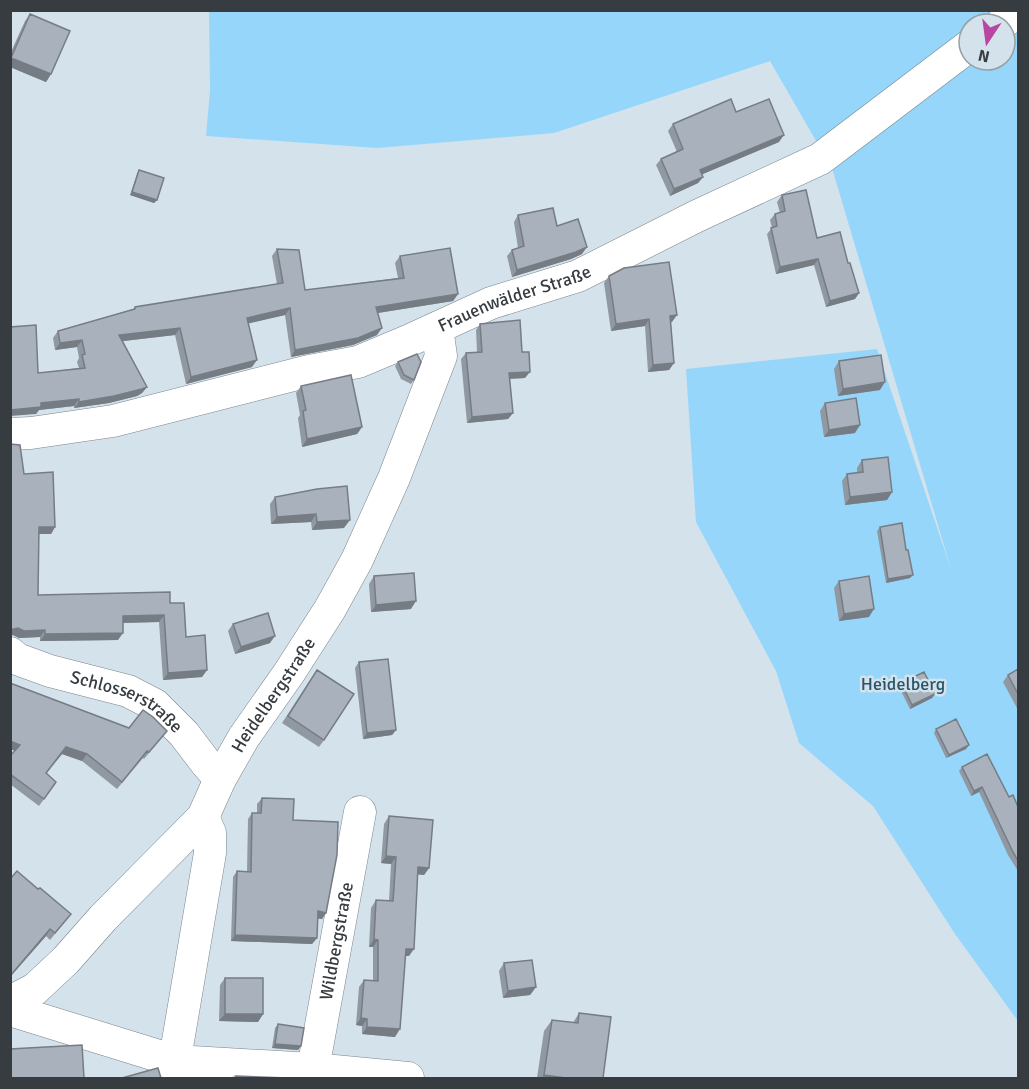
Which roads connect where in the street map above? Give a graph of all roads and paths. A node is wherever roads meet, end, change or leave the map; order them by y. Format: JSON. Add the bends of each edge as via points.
{"nodes":[{"id":1,"x":957,"y":55,"type":"edge"},
{"id":2,"x":436,"y":328,"type":"junction"},
{"id":3,"x":10,"y":434,"type":"edge"},
{"id":4,"x":10,"y":653,"type":"edge"},
{"id":5,"x":220,"y":778,"type":"junction"},
{"id":6,"x":360,"y":812,"type":"dead end"},
{"id":7,"x":203,"y":817,"type":"junction"},
{"id":8,"x":10,"y":1002,"type":"edge"},
{"id":9,"x":10,"y":1010,"type":"edge"},
{"id":10,"x":313,"y":1069,"type":"junction"},
{"id":11,"x":175,"y":1070,"type":"edge"},
{"id":12,"x":408,"y":1078,"type":"edge"}],
"edges":[{"from":1,"to":2,"type":"street","name":"Frauenwälder Straße","via":[[820,159],[578,276],[491,303]]},
{"from":2,"to":3,"type":"street","name":"Frauenwälder Straße","via":[[358,362],[113,421]]},
{"from":2,"to":5,"type":"street","name":"Heidelbergstraße","via":[[441,356],[357,560],[330,609]]},
{"from":4,"to":5,"type":"street","name":"Schlosserstraße","via":[[50,672],[128,691],[155,705]]},
{"from":5,"to":7,"type":"street","name":"Heidelbergstraße"},
{"from":6,"to":10,"type":"street","name":"Wildbergstraße"},
{"from":7,"to":8,"type":"street","name":"Heidelbergstraße","via":[[58,967],[35,989]]},
{"from":7,"to":11,"type":"street","via":[[210,834],[210,853]]},
{"from":9,"to":11,"type":"street"},
{"from":10,"to":11,"type":"street"},
{"from":10,"to":12,"type":"street"}]}
